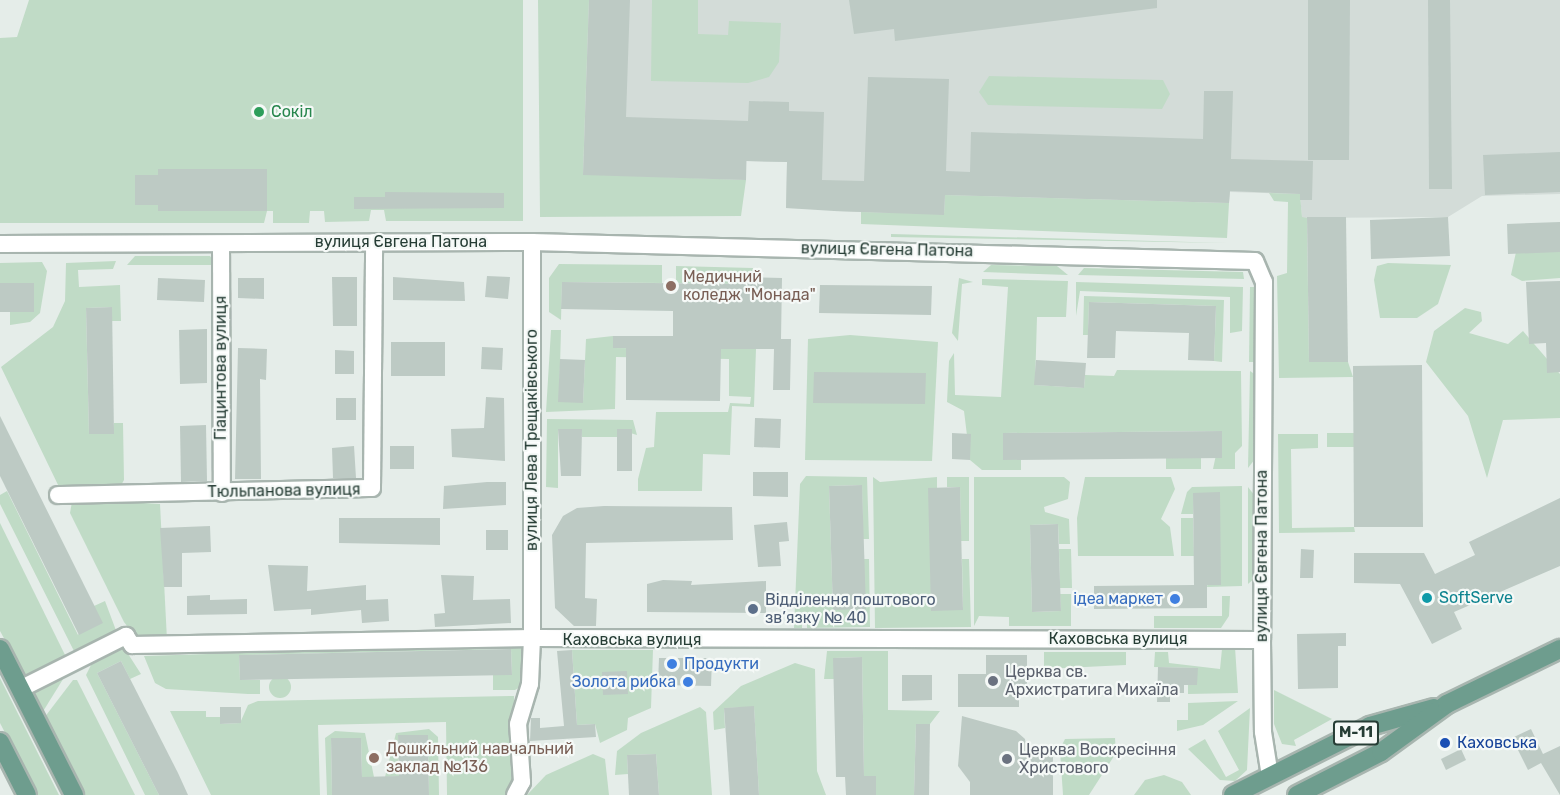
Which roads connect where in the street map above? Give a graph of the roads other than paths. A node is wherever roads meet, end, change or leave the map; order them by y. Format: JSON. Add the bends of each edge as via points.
{"nodes":[{"id":1,"x":374,"y":242,"type":"junction"},
{"id":2,"x":532,"y":242,"type":"junction"},
{"id":3,"x":0,"y":244,"type":"edge"},
{"id":4,"x":221,"y":244,"type":"junction"},
{"id":5,"x":222,"y":493,"type":"junction"},
{"id":6,"x":58,"y":495,"type":"dead end"},
{"id":7,"x":532,"y":638,"type":"junction"},
{"id":8,"x":1262,"y":640,"type":"junction"},
{"id":9,"x":0,"y":649,"type":"edge"},
{"id":10,"x":1560,"y":650,"type":"edge"},
{"id":11,"x":20,"y":689,"type":"junction"},
{"id":12,"x":1447,"y":704,"type":"junction"},
{"id":13,"x":0,"y":742,"type":"edge"},
{"id":14,"x":1270,"y":776,"type":"junction"},
{"id":15,"x":1319,"y":784,"type":"junction"},
{"id":16,"x":27,"y":795,"type":"edge"},
{"id":17,"x":74,"y":795,"type":"edge"},
{"id":18,"x":515,"y":795,"type":"edge"},
{"id":19,"x":1233,"y":795,"type":"edge"},
{"id":20,"x":1259,"y":795,"type":"edge"},
{"id":21,"x":1297,"y":795,"type":"edge"}],
"edges":[{"from":1,"to":2,"type":"street","name":"вулиця Євгена Патона"},
{"from":1,"to":4,"type":"street","name":"вулиця Євгена Патона"},
{"from":1,"to":5,"type":"street","name":"Тюльпанова вулиця","via":[[372,488]]},
{"from":2,"to":7,"type":"street","name":"вулиця Лева Трещаківського"},
{"from":2,"to":8,"type":"street","name":"вулиця Євгена Патона","via":[[1255,261],[1264,282]]},
{"from":3,"to":4,"type":"street","name":"вулиця Євгена Патона"},
{"from":4,"to":5,"type":"street","name":"Гіацинтова вулиця"},
{"from":5,"to":6,"type":"street","name":"Тюльпанова вулиця"},
{"from":7,"to":8,"type":"street","name":"Каховська вулиця"},
{"from":7,"to":11,"type":"street","name":"Каховська вулиця","via":[[132,645],[126,636]]},
{"from":7,"to":18,"type":"street","name":"вулиця Лева Трещаківського","via":[[530,684],[518,724],[522,782]]},
{"from":8,"to":14,"type":"street","name":"вулиця Євгена Патона","via":[[1263,732]]},
{"from":9,"to":11,"type":"main road"},
{"from":10,"to":12,"type":"main road","number":"М-11"},
{"from":11,"to":17,"type":"main road"},
{"from":12,"to":14,"type":"main road","number":"М-11","via":[[1370,726]]},
{"from":12,"to":15,"type":"main road","number":"М-11","via":[[1381,752]]},
{"from":13,"to":16,"type":"main road"},
{"from":14,"to":15,"type":"main road"},
{"from":14,"to":19,"type":"main road","number":"М-11"},
{"from":14,"to":20,"type":"main road"},
{"from":15,"to":21,"type":"main road","number":"М-11"}]}
